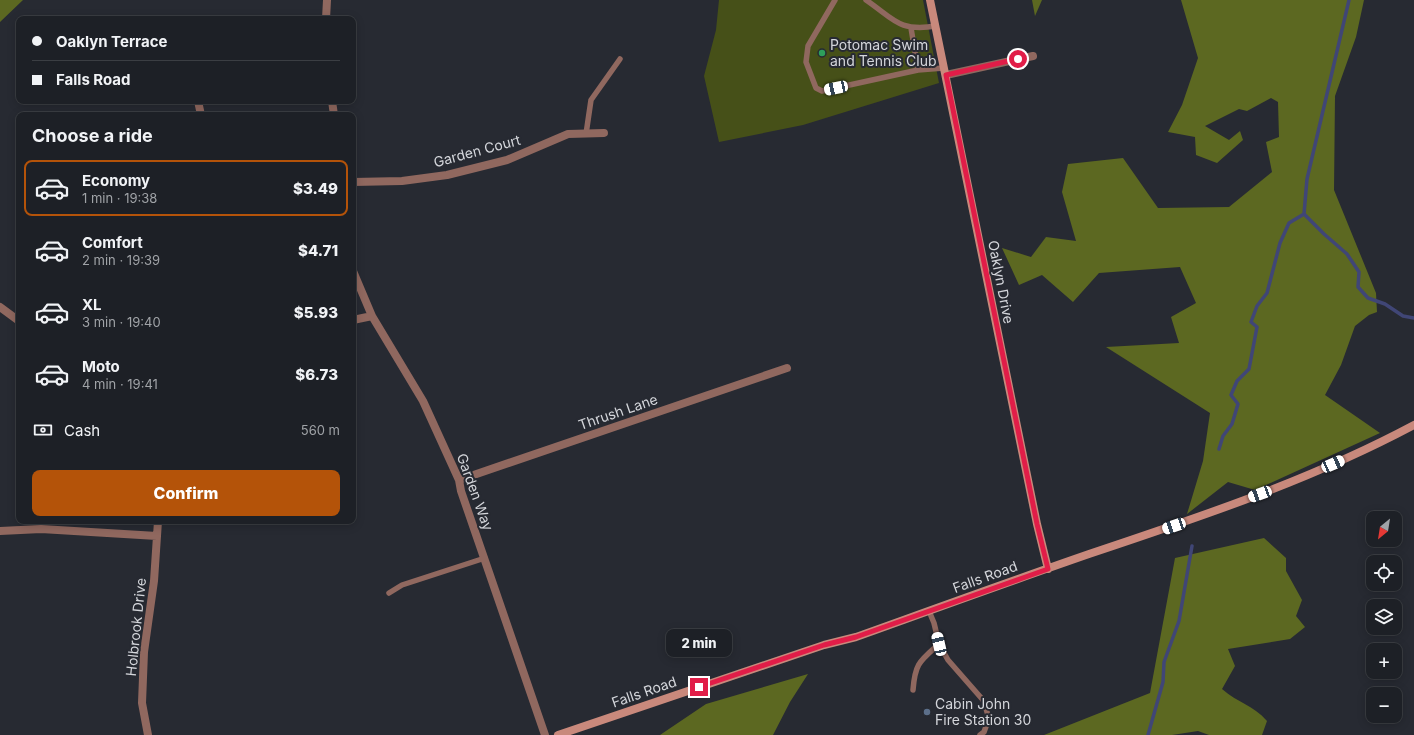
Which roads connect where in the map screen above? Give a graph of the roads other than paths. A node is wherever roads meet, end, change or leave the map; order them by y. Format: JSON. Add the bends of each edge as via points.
{"nodes":[{"id":1,"x":327,"y":0,"type":"edge"},
{"id":2,"x":835,"y":0,"type":"edge"},
{"id":3,"x":866,"y":0,"type":"edge"},
{"id":4,"x":930,"y":0,"type":"edge"},
{"id":5,"x":326,"y":16,"type":"edge"},
{"id":6,"x":936,"y":26,"type":"junction"},
{"id":7,"x":911,"y":28,"type":"junction"},
{"id":8,"x":1033,"y":56,"type":"dead end"},
{"id":9,"x":620,"y":59,"type":"dead end"},
{"id":10,"x":918,"y":70,"type":"junction"},
{"id":11,"x":945,"y":72,"type":"junction"},
{"id":12,"x":604,"y":133,"type":"dead end"},
{"id":13,"x":586,"y":134,"type":"junction"},
{"id":14,"x":356,"y":182,"type":"edge"},
{"id":15,"x":356,"y":277,"type":"edge"},
{"id":16,"x":0,"y":307,"type":"edge"},
{"id":17,"x":372,"y":316,"type":"junction"},
{"id":18,"x":16,"y":319,"type":"edge"},
{"id":19,"x":356,"y":319,"type":"edge"},
{"id":20,"x":787,"y":368,"type":"dead end"},
{"id":21,"x":1414,"y":425,"type":"edge"},
{"id":22,"x":459,"y":480,"type":"junction"},
{"id":23,"x":158,"y":524,"type":"edge"},
{"id":24,"x":0,"y":531,"type":"edge"},
{"id":25,"x":157,"y":536,"type":"junction"},
{"id":26,"x":485,"y":558,"type":"junction"},
{"id":27,"x":1048,"y":569,"type":"junction"},
{"id":28,"x":388,"y":593,"type":"dead end"},
{"id":29,"x":929,"y":611,"type":"junction"},
{"id":30,"x":939,"y":644,"type":"junction"},
{"id":31,"x":913,"y":690,"type":"dead end"},
{"id":32,"x":148,"y":735,"type":"edge"},
{"id":33,"x":545,"y":735,"type":"edge"},
{"id":34,"x":558,"y":735,"type":"edge"},
{"id":35,"x":980,"y":735,"type":"edge"}],
"edges":[{"from":1,"to":5,"type":"street"},
{"from":2,"to":10,"type":"lane","via":[[808,46],[806,62],[816,88],[822,91]]},
{"from":3,"to":7,"type":"lane","via":[[895,23]]},
{"from":4,"to":6,"type":"main road","name":"Oaklyn Drive"},
{"from":6,"to":7,"type":"lane"},
{"from":6,"to":11,"type":"main road","name":"Oaklyn Drive"},
{"from":7,"to":10,"type":"lane"},
{"from":8,"to":11,"type":"street"},
{"from":9,"to":13,"type":"lane","via":[[591,100]]},
{"from":10,"to":11,"type":"lane"},
{"from":11,"to":27,"type":"main road","name":"Oaklyn Drive"},
{"from":12,"to":13,"type":"street","name":"Garden Court"},
{"from":13,"to":14,"type":"street","name":"Garden Court","via":[[568,134],[507,160],[447,175],[402,181]]},
{"from":15,"to":17,"type":"street","name":"Garden Way"},
{"from":16,"to":18,"type":"street"},
{"from":17,"to":19,"type":"street"},
{"from":17,"to":22,"type":"street","name":"Garden Way","via":[[423,401]]},
{"from":20,"to":22,"type":"street","name":"Thrush Lane"},
{"from":21,"to":27,"type":"main road","name":"Falls Road","via":[[1305,477]]},
{"from":22,"to":26,"type":"street","name":"Garden Way"},
{"from":23,"to":25,"type":"street","name":"Holbrook Drive"},
{"from":24,"to":25,"type":"street","via":[[41,529]]},
{"from":25,"to":32,"type":"street","name":"Holbrook Drive","via":[[154,581],[144,652],[142,703]]},
{"from":26,"to":28,"type":"lane","via":[[402,585]]},
{"from":26,"to":33,"type":"street","name":"Garden Way"},
{"from":27,"to":29,"type":"main road","name":"Falls Road"},
{"from":29,"to":30,"type":"lane"},
{"from":29,"to":34,"type":"main road","name":"Falls Road"},
{"from":30,"to":31,"type":"lane","via":[[920,661],[914,672]]},
{"from":30,"to":35,"type":"lane","via":[[948,660],[983,700],[989,718],[984,732]]}]}
